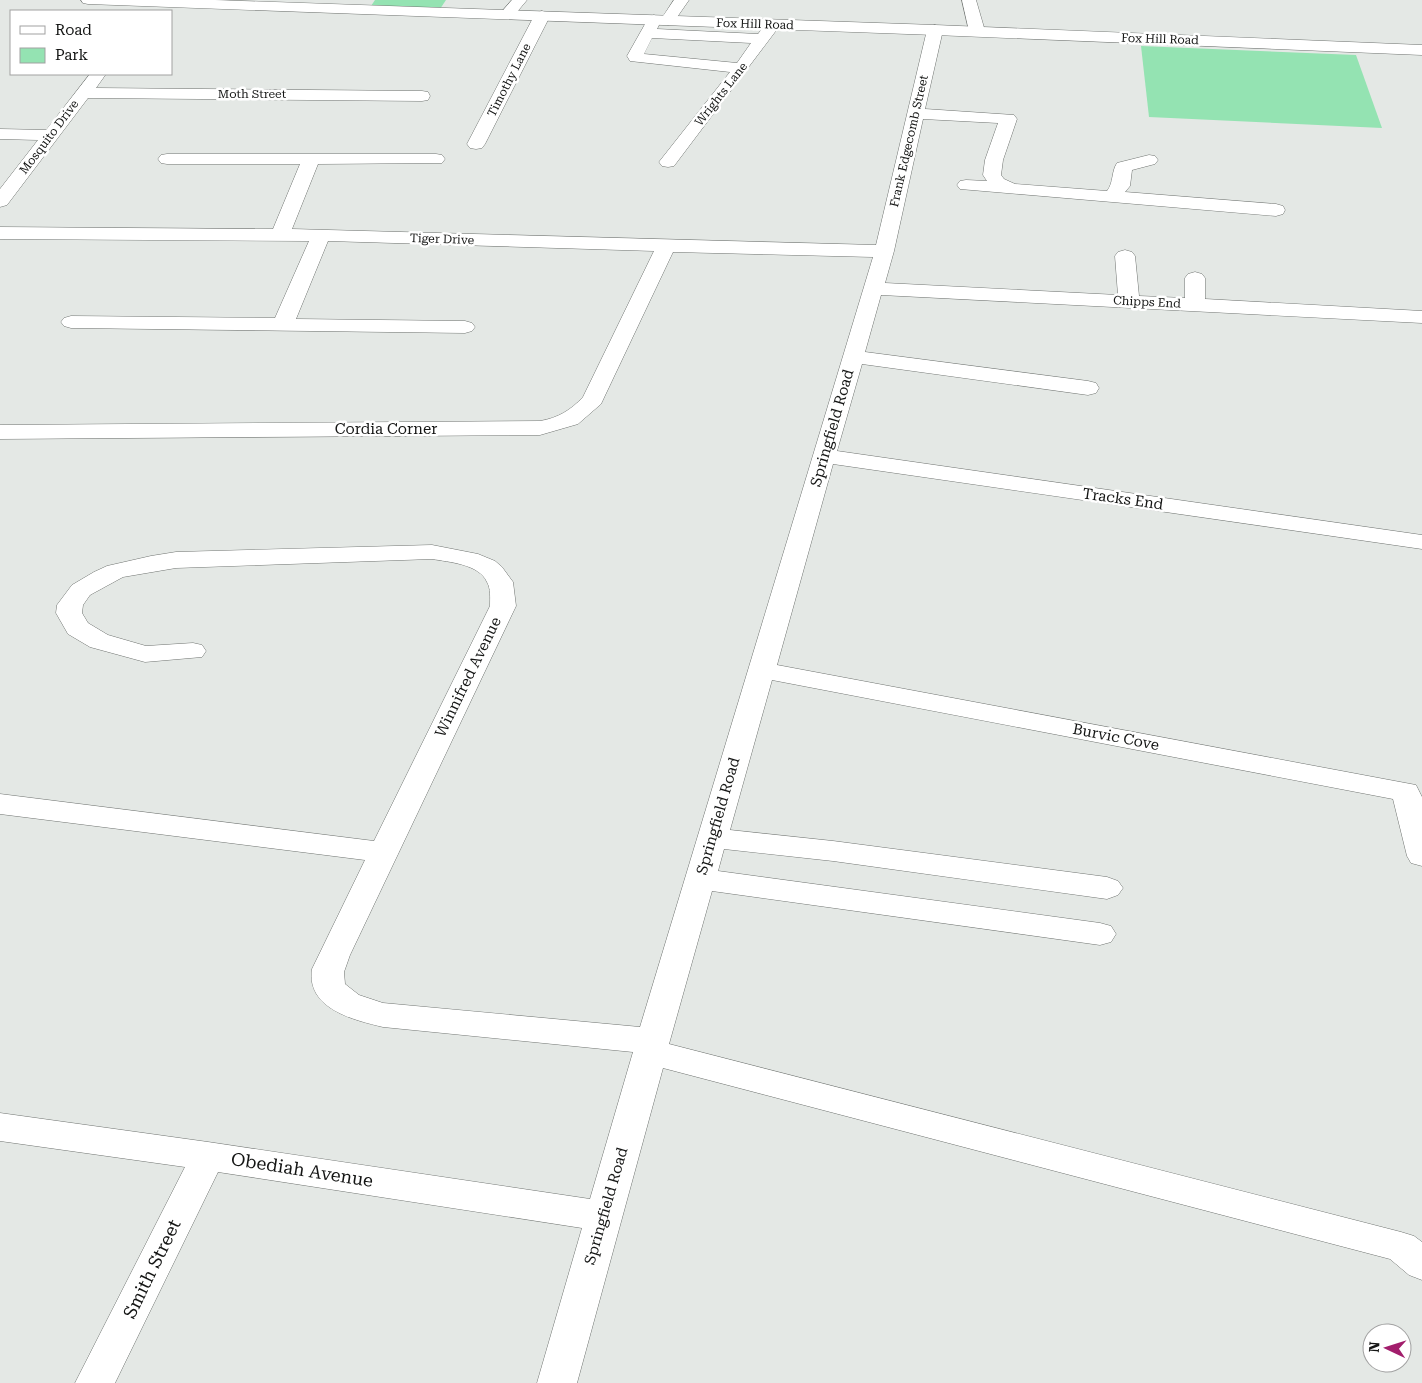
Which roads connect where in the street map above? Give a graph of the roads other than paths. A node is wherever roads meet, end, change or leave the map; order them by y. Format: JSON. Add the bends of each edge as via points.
{"nodes":[{"id":1,"x":88,"y":0,"type":"edge"},
{"id":2,"x":520,"y":0,"type":"edge"},
{"id":3,"x":682,"y":0,"type":"edge"},
{"id":4,"x":969,"y":0,"type":"edge"},
{"id":5,"x":507,"y":14,"type":"junction"},
{"id":6,"x":542,"y":16,"type":"junction"},
{"id":7,"x":656,"y":24,"type":"junction"},
{"id":8,"x":772,"y":24,"type":"junction"},
{"id":9,"x":935,"y":30,"type":"junction"},
{"id":10,"x":977,"y":31,"type":"junction"},
{"id":11,"x":761,"y":39,"type":"junction"},
{"id":12,"x":1422,"y":50,"type":"edge"},
{"id":13,"x":742,"y":68,"type":"junction"},
{"id":14,"x":97,"y":75,"type":"edge"},
{"id":15,"x":83,"y":93,"type":"junction"},
{"id":16,"x":422,"y":96,"type":"dead end"},
{"id":17,"x":916,"y":113,"type":"junction"},
{"id":18,"x":0,"y":134,"type":"edge"},
{"id":19,"x":50,"y":134,"type":"junction"},
{"id":20,"x":476,"y":144,"type":"dead end"},
{"id":21,"x":167,"y":158,"type":"dead end"},
{"id":22,"x":311,"y":159,"type":"junction"},
{"id":23,"x":436,"y":159,"type":"dead end"},
{"id":24,"x":1149,"y":160,"type":"dead end"},
{"id":25,"x":668,"y":162,"type":"dead end"},
{"id":26,"x":966,"y":185,"type":"dead end"},
{"id":27,"x":1012,"y":189,"type":"junction"},
{"id":28,"x":1112,"y":197,"type":"junction"},
{"id":29,"x":0,"y":201,"type":"edge"},
{"id":30,"x":1276,"y":210,"type":"dead end"},
{"id":31,"x":0,"y":233,"type":"edge"},
{"id":32,"x":280,"y":234,"type":"junction"},
{"id":33,"x":321,"y":235,"type":"junction"},
{"id":34,"x":666,"y":246,"type":"junction"},
{"id":35,"x":884,"y":251,"type":"junction"},
{"id":36,"x":1125,"y":256,"type":"dead end"},
{"id":37,"x":1195,"y":278,"type":"dead end"},
{"id":38,"x":872,"y":288,"type":"junction"},
{"id":39,"x":1129,"y":302,"type":"junction"},
{"id":40,"x":1195,"y":305,"type":"junction"},
{"id":41,"x":1422,"y":317,"type":"edge"},
{"id":42,"x":71,"y":322,"type":"dead end"},
{"id":43,"x":283,"y":325,"type":"junction"},
{"id":44,"x":465,"y":327,"type":"dead end"},
{"id":45,"x":852,"y":358,"type":"junction"},
{"id":46,"x":1088,"y":388,"type":"dead end"},
{"id":47,"x":0,"y":432,"type":"edge"},
{"id":48,"x":824,"y":456,"type":"junction"},
{"id":49,"x":1422,"y":542,"type":"edge"},
{"id":50,"x":193,"y":651,"type":"dead end"},
{"id":51,"x":761,"y":670,"type":"junction"},
{"id":52,"x":0,"y":804,"type":"edge"},
{"id":53,"x":712,"y":838,"type":"junction"},
{"id":54,"x":382,"y":852,"type":"junction"},
{"id":55,"x":1422,"y":856,"type":"edge"},
{"id":56,"x":700,"y":879,"type":"junction"},
{"id":57,"x":1107,"y":888,"type":"dead end"},
{"id":58,"x":1100,"y":934,"type":"dead end"},
{"id":59,"x":651,"y":1047,"type":"junction"},
{"id":60,"x":0,"y":1127,"type":"edge"},
{"id":61,"x":208,"y":1156,"type":"junction"},
{"id":62,"x":603,"y":1216,"type":"junction"},
{"id":63,"x":1422,"y":1264,"type":"edge"},
{"id":64,"x":95,"y":1383,"type":"edge"},
{"id":65,"x":559,"y":1383,"type":"edge"}],
"edges":[{"from":1,"to":5,"type":"street","name":"Fox Hill Road"},
{"from":2,"to":5,"type":"street"},
{"from":3,"to":7,"type":"street"},
{"from":4,"to":10,"type":"street"},
{"from":5,"to":6,"type":"street","name":"Fox Hill Road"},
{"from":6,"to":7,"type":"street","name":"Fox Hill Road"},
{"from":6,"to":20,"type":"street","name":"Timothy Lane"},
{"from":7,"to":8,"type":"street","name":"Fox Hill Road"},
{"from":7,"to":11,"type":"street"},
{"from":7,"to":13,"type":"street","via":[[636,58]]},
{"from":8,"to":9,"type":"street","name":"Fox Hill Road"},
{"from":8,"to":11,"type":"street","name":"Wrights Lane"},
{"from":9,"to":10,"type":"street","name":"Fox Hill Road"},
{"from":9,"to":17,"type":"street","name":"Frank Edgecomb Street"},
{"from":10,"to":12,"type":"street","name":"Fox Hill Road"},
{"from":11,"to":13,"type":"street","name":"Wrights Lane"},
{"from":13,"to":25,"type":"street","name":"Wrights Lane"},
{"from":14,"to":15,"type":"street","name":"Mosquito Drive"},
{"from":15,"to":16,"type":"street","name":"Moth Street"},
{"from":15,"to":19,"type":"street","name":"Mosquito Drive"},
{"from":17,"to":27,"type":"street","via":[[1010,112],[992,175],[998,183]]},
{"from":17,"to":35,"type":"street","name":"Frank Edgecomb Street"},
{"from":18,"to":19,"type":"street"},
{"from":19,"to":29,"type":"street","name":"Mosquito Drive"},
{"from":21,"to":22,"type":"street"},
{"from":22,"to":23,"type":"street"},
{"from":22,"to":32,"type":"street"},
{"from":24,"to":28,"type":"street","via":[[1123,167],[1120,186]]},
{"from":26,"to":27,"type":"street"},
{"from":27,"to":28,"type":"street"},
{"from":28,"to":30,"type":"street"},
{"from":31,"to":32,"type":"street","name":"Tiger Drive"},
{"from":32,"to":33,"type":"street","name":"Tiger Drive"},
{"from":33,"to":34,"type":"street","name":"Tiger Drive"},
{"from":33,"to":43,"type":"street"},
{"from":34,"to":35,"type":"street","name":"Tiger Drive"},
{"from":34,"to":47,"type":"street","name":"Cordia Corner","via":[[593,399],[580,414],[562,424],[540,428]]},
{"from":35,"to":38,"type":"street","name":"Springfield Road"},
{"from":36,"to":39,"type":"street"},
{"from":37,"to":40,"type":"street"},
{"from":38,"to":39,"type":"street","name":"Chipps End"},
{"from":38,"to":45,"type":"street","name":"Springfield Road"},
{"from":39,"to":40,"type":"street","name":"Chipps End"},
{"from":40,"to":41,"type":"street","name":"Chipps End"},
{"from":42,"to":43,"type":"street"},
{"from":43,"to":44,"type":"street"},
{"from":45,"to":46,"type":"street"},
{"from":45,"to":48,"type":"street","name":"Springfield Road"},
{"from":48,"to":49,"type":"street","name":"Tracks End"},
{"from":48,"to":51,"type":"street","name":"Springfield Road"},
{"from":50,"to":54,"type":"street","name":"Winnifred Avenue","via":[[145,654],[99,641],[77,628],[69,613],[70,605],[81,590],[116,571],[176,560],[432,552],[459,556],[490,569],[500,580],[502,606]]},
{"from":51,"to":53,"type":"street","name":"Springfield Road"},
{"from":51,"to":55,"type":"street","name":"Burvic Cove","via":[[1406,792]]},
{"from":52,"to":54,"type":"street"},
{"from":53,"to":56,"type":"street","name":"Springfield Road"},
{"from":53,"to":57,"type":"street"},
{"from":54,"to":59,"type":"street","name":"Winnifred Avenue","via":[[328,974],[331,989],[354,1008],[383,1015]]},
{"from":56,"to":58,"type":"street"},
{"from":56,"to":59,"type":"street","name":"Springfield Road"},
{"from":59,"to":62,"type":"street","name":"Springfield Road"},
{"from":59,"to":63,"type":"street","name":"Winnifred Avenue","via":[[1401,1248]]},
{"from":60,"to":61,"type":"street","name":"Obediah Avenue"},
{"from":61,"to":62,"type":"street","name":"Obediah Avenue"},
{"from":61,"to":64,"type":"street","name":"Smith Street"},
{"from":62,"to":65,"type":"street","name":"Springfield Road"}]}
